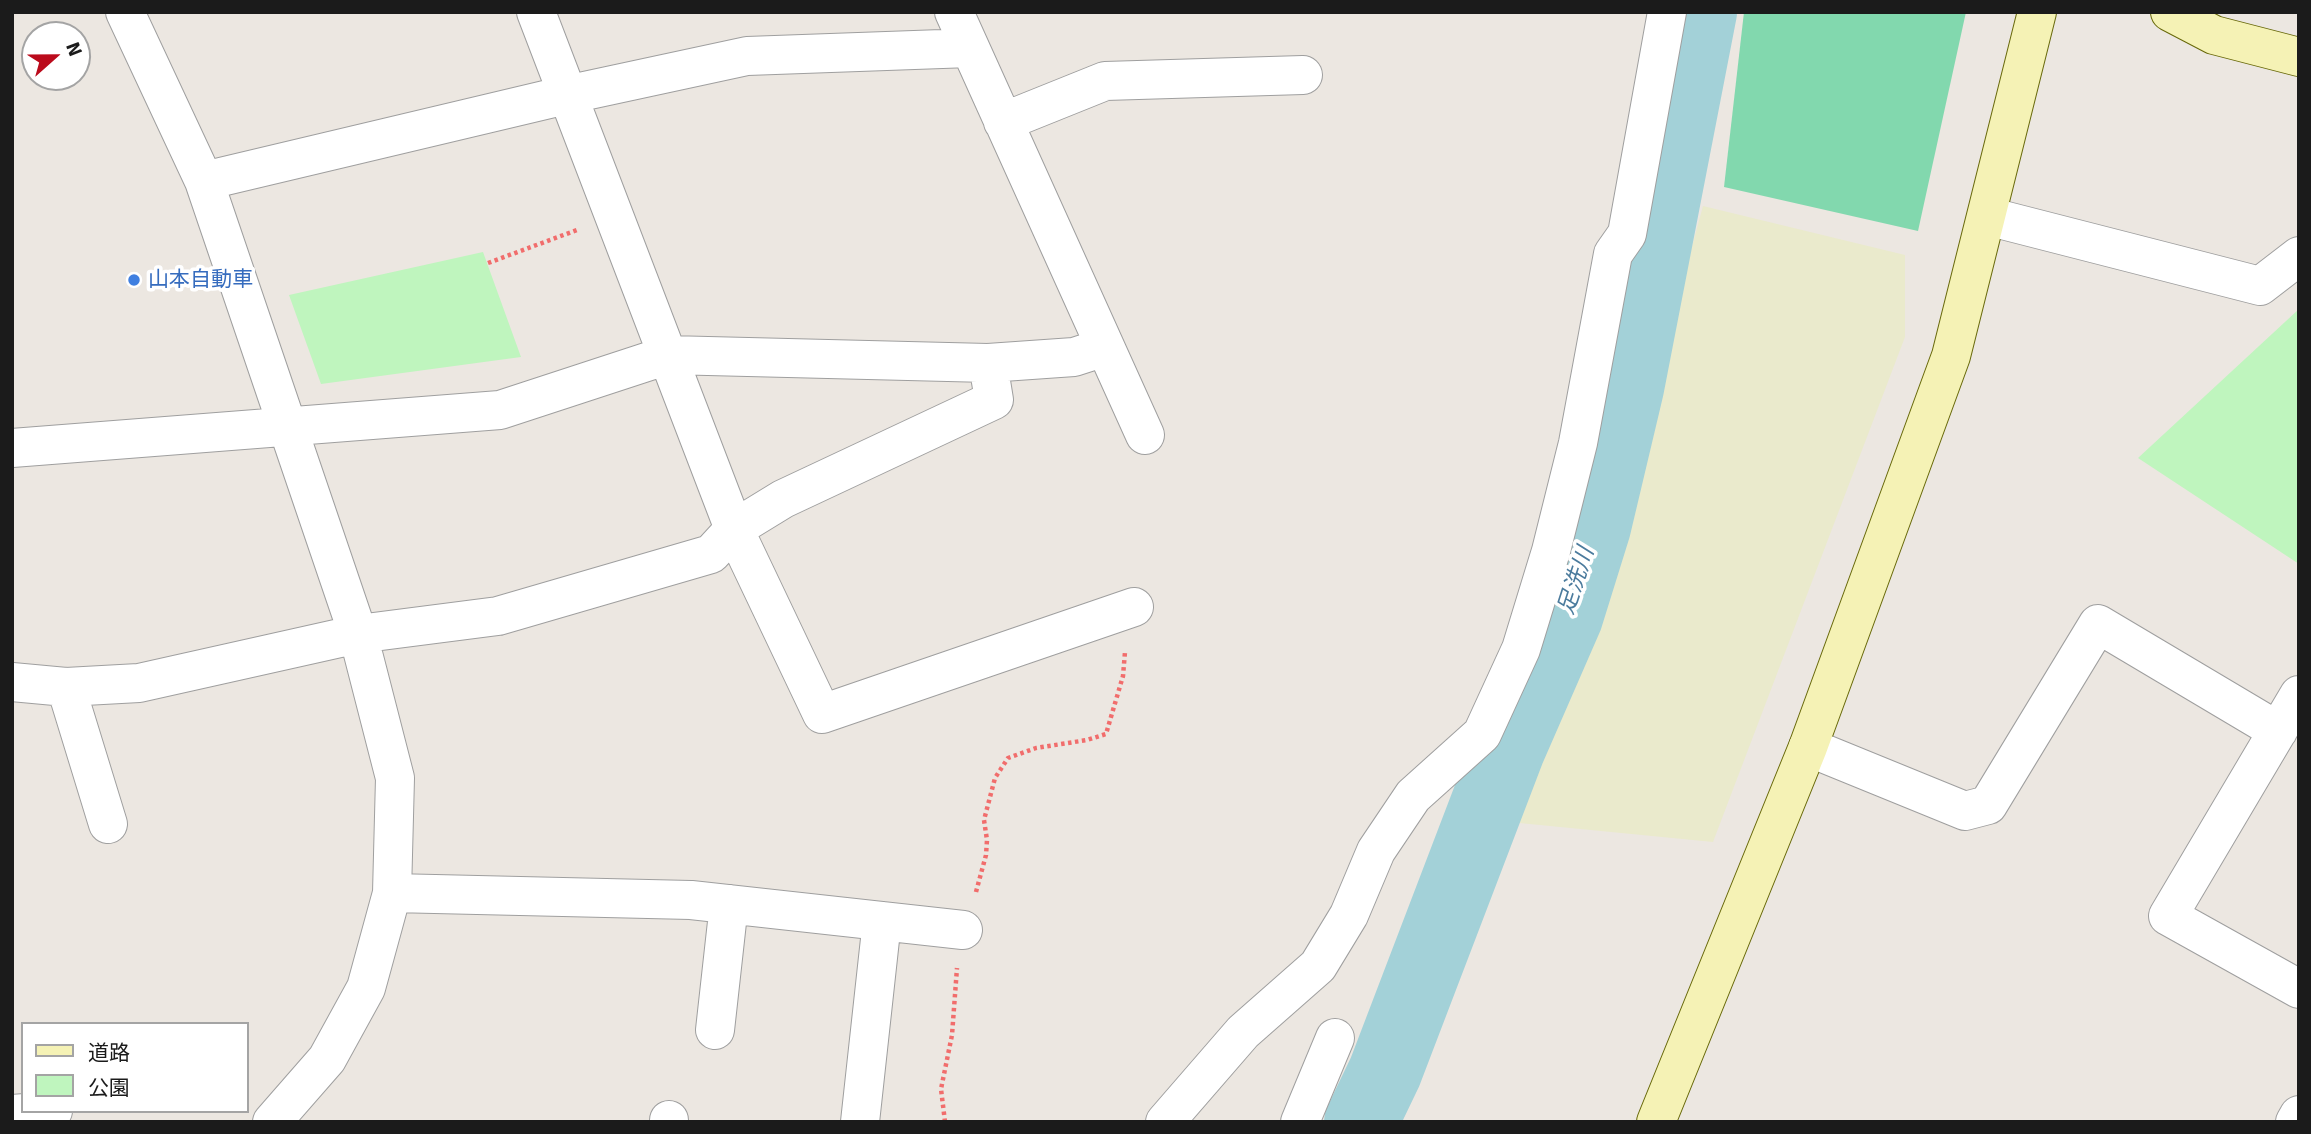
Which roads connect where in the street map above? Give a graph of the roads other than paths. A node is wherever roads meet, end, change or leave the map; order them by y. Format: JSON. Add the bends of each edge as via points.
{"nodes":[{"id":1,"x":125,"y":12,"type":"edge"},
{"id":2,"x":536,"y":12,"type":"edge"},
{"id":3,"x":954,"y":12,"type":"edge"},
{"id":4,"x":1667,"y":12,"type":"edge"},
{"id":5,"x":2037,"y":12,"type":"edge"},
{"id":6,"x":2170,"y":12,"type":"edge"},
{"id":7,"x":970,"y":48,"type":"junction"},
{"id":8,"x":2299,"y":57,"type":"edge"},
{"id":9,"x":1303,"y":75,"type":"dead end"},
{"id":10,"x":566,"y":95,"type":"junction"},
{"id":11,"x":1003,"y":122,"type":"junction"},
{"id":12,"x":204,"y":181,"type":"junction"},
{"id":13,"x":1986,"y":216,"type":"junction"},
{"id":14,"x":2299,"y":256,"type":"edge"},
{"id":15,"x":1105,"y":347,"type":"junction"},
{"id":16,"x":668,"y":355,"type":"junction"},
{"id":17,"x":988,"y":363,"type":"junction"},
{"id":18,"x":288,"y":428,"type":"junction"},
{"id":19,"x":1145,"y":435,"type":"dead end"},
{"id":20,"x":12,"y":448,"type":"edge"},
{"id":21,"x":734,"y":529,"type":"junction"},
{"id":22,"x":1135,"y":607,"type":"road end"},
{"id":23,"x":358,"y":634,"type":"junction"},
{"id":24,"x":12,"y":682,"type":"edge"},
{"id":25,"x":66,"y":687,"type":"junction"},
{"id":26,"x":2299,"y":695,"type":"edge"},
{"id":27,"x":2278,"y":731,"type":"junction"},
{"id":28,"x":1808,"y":747,"type":"junction"},
{"id":29,"x":108,"y":824,"type":"dead end"},
{"id":30,"x":392,"y":893,"type":"junction"},
{"id":31,"x":729,"y":904,"type":"junction"},
{"id":32,"x":882,"y":921,"type":"junction"},
{"id":33,"x":963,"y":930,"type":"road end"},
{"id":34,"x":2299,"y":989,"type":"edge"},
{"id":35,"x":715,"y":1030,"type":"dead end"},
{"id":36,"x":1335,"y":1038,"type":"dead end"},
{"id":37,"x":248,"y":1104,"type":"edge"},
{"id":38,"x":2299,"y":1115,"type":"edge"},
{"id":39,"x":263,"y":1122,"type":"edge"},
{"id":40,"x":272,"y":1122,"type":"edge"},
{"id":41,"x":860,"y":1122,"type":"edge"},
{"id":42,"x":1165,"y":1122,"type":"edge"},
{"id":43,"x":1300,"y":1122,"type":"edge"},
{"id":44,"x":1656,"y":1122,"type":"edge"},
{"id":45,"x":2295,"y":1122,"type":"edge"}],
"edges":[{"from":1,"to":12,"type":"street"},
{"from":2,"to":10,"type":"street"},
{"from":3,"to":7,"type":"street"},
{"from":4,"to":42,"type":"street","via":[[1627,234],[1613,254],[1578,443],[1521,649],[1482,734],[1413,796],[1376,851],[1349,915],[1318,966],[1243,1032]]},
{"from":5,"to":13,"type":"street"},
{"from":6,"to":8,"type":"street","via":[[2214,35]]},
{"from":7,"to":10,"type":"street","via":[[747,56]]},
{"from":7,"to":11,"type":"street"},
{"from":9,"to":11,"type":"street","via":[[1105,81]]},
{"from":10,"to":12,"type":"street"},
{"from":10,"to":16,"type":"street"},
{"from":11,"to":15,"type":"street"},
{"from":12,"to":18,"type":"street"},
{"from":13,"to":14,"type":"street","via":[[2260,286]]},
{"from":13,"to":28,"type":"street","via":[[1951,356]]},
{"from":15,"to":17,"type":"street","via":[[1073,356]]},
{"from":15,"to":19,"type":"street"},
{"from":16,"to":17,"type":"street"},
{"from":16,"to":18,"type":"street","via":[[499,410]]},
{"from":16,"to":21,"type":"street"},
{"from":17,"to":21,"type":"street","via":[[994,400],[783,499]]},
{"from":18,"to":20,"type":"street"},
{"from":18,"to":23,"type":"street"},
{"from":21,"to":22,"type":"street","via":[[822,714]]},
{"from":21,"to":23,"type":"street","via":[[710,554],[498,617]]},
{"from":23,"to":25,"type":"street","via":[[139,683]]},
{"from":23,"to":30,"type":"street","via":[[395,778]]},
{"from":24,"to":25,"type":"street"},
{"from":25,"to":29,"type":"street"},
{"from":26,"to":27,"type":"street"},
{"from":27,"to":28,"type":"street","via":[[2098,624],[1987,805],[1965,811]]},
{"from":27,"to":34,"type":"street","via":[[2168,916]]},
{"from":28,"to":44,"type":"street"},
{"from":30,"to":31,"type":"street"},
{"from":30,"to":40,"type":"street","via":[[366,988],[327,1059]]},
{"from":31,"to":32,"type":"street"},
{"from":31,"to":35,"type":"street"},
{"from":32,"to":33,"type":"street"},
{"from":32,"to":41,"type":"street"},
{"from":36,"to":43,"type":"street"},
{"from":37,"to":39,"type":"street"},
{"from":38,"to":45,"type":"street"}]}
